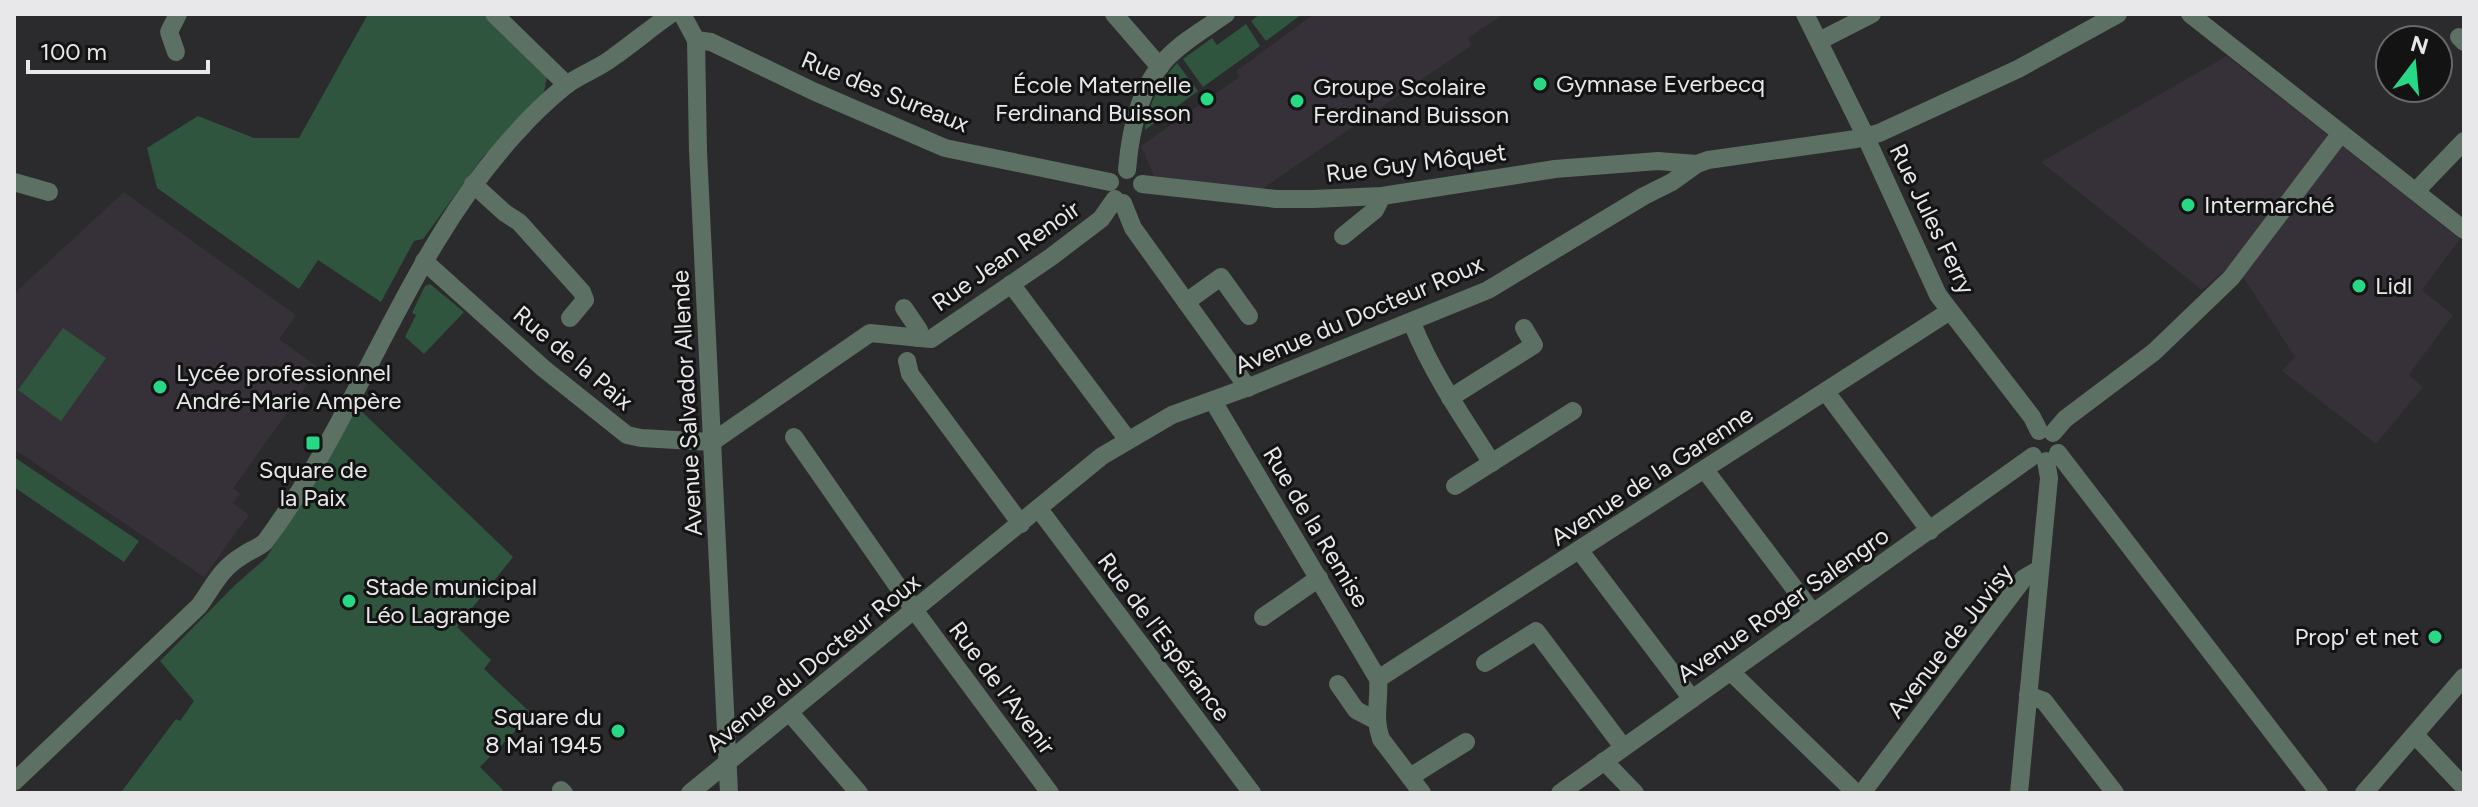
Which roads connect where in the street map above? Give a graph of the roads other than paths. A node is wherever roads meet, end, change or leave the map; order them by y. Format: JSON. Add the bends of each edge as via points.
{"nodes":[{"id":1,"x":178,"y":14,"type":"edge"},
{"id":2,"x":494,"y":14,"type":"edge"},
{"id":3,"x":671,"y":14,"type":"edge"},
{"id":4,"x":682,"y":14,"type":"edge"},
{"id":5,"x":1114,"y":14,"type":"edge"},
{"id":6,"x":1226,"y":14,"type":"edge"},
{"id":7,"x":1805,"y":14,"type":"edge"},
{"id":8,"x":1872,"y":14,"type":"edge"},
{"id":9,"x":2118,"y":14,"type":"edge"},
{"id":10,"x":2190,"y":14,"type":"edge"},
{"id":11,"x":696,"y":40,"type":"junction"},
{"id":12,"x":1819,"y":41,"type":"junction"},
{"id":13,"x":176,"y":52,"type":"dead end"},
{"id":14,"x":1160,"y":67,"type":"junction"},
{"id":15,"x":567,"y":85,"type":"junction"},
{"id":16,"x":2341,"y":133,"type":"junction"},
{"id":17,"x":1866,"y":137,"type":"junction"},
{"id":18,"x":2464,"y":141,"type":"edge"},
{"id":19,"x":1697,"y":164,"type":"junction"},
{"id":20,"x":1127,"y":170,"type":"junction"},
{"id":21,"x":14,"y":182,"type":"edge"},
{"id":22,"x":473,"y":184,"type":"junction"},
{"id":23,"x":1142,"y":184,"type":"junction"},
{"id":24,"x":2416,"y":191,"type":"junction"},
{"id":25,"x":49,"y":192,"type":"dead end"},
{"id":26,"x":1116,"y":195,"type":"junction"},
{"id":27,"x":1382,"y":196,"type":"junction"},
{"id":28,"x":2464,"y":230,"type":"edge"},
{"id":29,"x":1343,"y":236,"type":"dead end"},
{"id":30,"x":424,"y":261,"type":"junction"},
{"id":31,"x":1011,"y":284,"type":"junction"},
{"id":32,"x":1186,"y":302,"type":"junction"},
{"id":33,"x":904,"y":308,"type":"dead end"},
{"id":34,"x":1950,"y":311,"type":"junction"},
{"id":35,"x":1249,"y":316,"type":"dead end"},
{"id":36,"x":570,"y":318,"type":"dead end"},
{"id":37,"x":1412,"y":323,"type":"junction"},
{"id":38,"x":1524,"y":328,"type":"dead end"},
{"id":39,"x":918,"y":338,"type":"junction"},
{"id":40,"x":907,"y":361,"type":"dead end"},
{"id":41,"x":1248,"y":388,"type":"junction"},
{"id":42,"x":1826,"y":392,"type":"junction"},
{"id":43,"x":1450,"y":398,"type":"junction"},
{"id":44,"x":1213,"y":401,"type":"junction"},
{"id":45,"x":1573,"y":411,"type":"dead end"},
{"id":46,"x":2046,"y":432,"type":"junction"},
{"id":47,"x":794,"y":437,"type":"dead end"},
{"id":48,"x":1128,"y":440,"type":"junction"},
{"id":49,"x":712,"y":442,"type":"junction"},
{"id":50,"x":2046,"y":457,"type":"junction"},
{"id":51,"x":1492,"y":463,"type":"junction"},
{"id":52,"x":1705,"y":470,"type":"junction"},
{"id":53,"x":1455,"y":486,"type":"dead end"},
{"id":54,"x":1039,"y":509,"type":"junction"},
{"id":55,"x":1021,"y":524,"type":"junction"},
{"id":56,"x":1930,"y":531,"type":"junction"},
{"id":57,"x":1580,"y":551,"type":"junction"},
{"id":58,"x":2040,"y":569,"type":"junction"},
{"id":59,"x":1319,"y":578,"type":"junction"},
{"id":60,"x":915,"y":611,"type":"junction"},
{"id":61,"x":1813,"y":613,"type":"junction"},
{"id":62,"x":1263,"y":617,"type":"dead end"},
{"id":63,"x":1485,"y":663,"type":"dead end"},
{"id":64,"x":1731,"y":672,"type":"junction"},
{"id":65,"x":2464,"y":677,"type":"edge"},
{"id":66,"x":1378,"y":679,"type":"junction"},
{"id":67,"x":1338,"y":684,"type":"dead end"},
{"id":68,"x":2028,"y":695,"type":"junction"},
{"id":69,"x":1692,"y":699,"type":"junction"},
{"id":70,"x":790,"y":713,"type":"junction"},
{"id":71,"x":1375,"y":720,"type":"junction"},
{"id":72,"x":2415,"y":735,"type":"junction"},
{"id":73,"x":1466,"y":742,"type":"dead end"},
{"id":74,"x":1623,"y":747,"type":"junction"},
{"id":75,"x":729,"y":761,"type":"junction"},
{"id":76,"x":1604,"y":761,"type":"junction"},
{"id":77,"x":1410,"y":777,"type":"junction"},
{"id":78,"x":14,"y":782,"type":"edge"},
{"id":79,"x":712,"y":786,"type":"edge"},
{"id":80,"x":2464,"y":787,"type":"edge"},
{"id":81,"x":690,"y":793,"type":"edge"},
{"id":82,"x":729,"y":793,"type":"edge"},
{"id":83,"x":859,"y":793,"type":"edge"},
{"id":84,"x":1050,"y":793,"type":"edge"},
{"id":85,"x":1252,"y":793,"type":"edge"},
{"id":86,"x":1422,"y":793,"type":"edge"},
{"id":87,"x":1560,"y":793,"type":"edge"},
{"id":88,"x":1635,"y":793,"type":"edge"},
{"id":89,"x":1859,"y":793,"type":"edge"},
{"id":90,"x":2019,"y":793,"type":"edge"},
{"id":91,"x":2115,"y":793,"type":"edge"},
{"id":92,"x":2319,"y":793,"type":"edge"},
{"id":93,"x":2364,"y":793,"type":"edge"}],
"edges":[{"from":1,"to":13,"type":"street","via":[[169,32]]},
{"from":2,"to":15,"type":"street"},
{"from":3,"to":15,"type":"street"},
{"from":4,"to":11,"type":"street","name":"Avenue Salvador Allende"},
{"from":5,"to":14,"type":"street"},
{"from":6,"to":14,"type":"street"},
{"from":7,"to":12,"type":"street","name":"Rue Jules Ferry"},
{"from":8,"to":12,"type":"street"},
{"from":9,"to":17,"type":"street","name":"Avenue du Docteur Roux","via":[[2018,69]]},
{"from":10,"to":16,"type":"street"},
{"from":11,"to":26,"type":"street","name":"Rue des Sureaux","via":[[711,42],[945,148]]},
{"from":11,"to":49,"type":"street","name":"Avenue Salvador Allende"},
{"from":12,"to":17,"type":"street","name":"Rue Jules Ferry"},
{"from":14,"to":20,"type":"street","via":[[1136,116]]},
{"from":15,"to":22,"type":"street","via":[[517,131]]},
{"from":16,"to":24,"type":"street"},
{"from":16,"to":46,"type":"street","via":[[2231,278],[2154,352]]},
{"from":17,"to":19,"type":"street","name":"Avenue du Docteur Roux"},
{"from":17,"to":34,"type":"street","name":"Rue Jules Ferry"},
{"from":18,"to":24,"type":"street"},
{"from":19,"to":27,"type":"street","name":"Rue Guy Môquet","via":[[1644,162],[1527,173]]},
{"from":19,"to":37,"type":"street","name":"Avenue du Docteur Roux","via":[[1488,290]]},
{"from":20,"to":23,"type":"street"},
{"from":20,"to":26,"type":"street","via":[[1116,173]]},
{"from":21,"to":25,"type":"street"},
{"from":22,"to":30,"type":"street"},
{"from":22,"to":36,"type":"street","via":[[519,222],[582,292],[585,300]]},
{"from":23,"to":26,"type":"street","via":[[1137,198]]},
{"from":23,"to":27,"type":"street","name":"Rue Guy Môquet","via":[[1276,199]]},
{"from":24,"to":28,"type":"street"},
{"from":26,"to":31,"type":"street","name":"Rue Jean Renoir","via":[[1101,219]]},
{"from":26,"to":32,"type":"street"},
{"from":27,"to":29,"type":"street","via":[[1375,210]]},
{"from":30,"to":49,"type":"street","name":"Rue de la Paix","via":[[627,435]]},
{"from":30,"to":78,"type":"street","via":[[314,465],[265,542],[214,580],[199,606]]},
{"from":31,"to":39,"type":"street","name":"Rue Jean Renoir","via":[[931,339]]},
{"from":31,"to":48,"type":"street"},
{"from":32,"to":35,"type":"street","via":[[1221,277]]},
{"from":32,"to":41,"type":"street"},
{"from":33,"to":39,"type":"street","name":"Rue Jean Renoir","via":[[919,330]]},
{"from":34,"to":42,"type":"street","name":"Avenue de la Garenne"},
{"from":34,"to":46,"type":"street","name":"Rue Jules Ferry"},
{"from":37,"to":41,"type":"street","name":"Avenue du Docteur Roux"},
{"from":37,"to":43,"type":"street"},
{"from":38,"to":43,"type":"street","via":[[1534,345]]},
{"from":39,"to":49,"type":"street","name":"Rue Jean Renoir","via":[[870,333]]},
{"from":40,"to":55,"type":"street","via":[[910,374]]},
{"from":41,"to":44,"type":"street","name":"Avenue du Docteur Roux"},
{"from":42,"to":52,"type":"street","name":"Avenue de la Garenne"},
{"from":42,"to":56,"type":"street"},
{"from":43,"to":51,"type":"street"},
{"from":44,"to":48,"type":"street","name":"Avenue du Docteur Roux","via":[[1172,415]]},
{"from":44,"to":59,"type":"street","name":"Rue de la Remise"},
{"from":45,"to":51,"type":"street"},
{"from":46,"to":50,"type":"street","name":"Rue Jules Ferry","via":[[2059,440]]},
{"from":46,"to":50,"type":"street","via":[[2029,442]]},
{"from":47,"to":60,"type":"street","name":"Rue de l'Avenir"},
{"from":48,"to":54,"type":"street","name":"Avenue du Docteur Roux"},
{"from":49,"to":75,"type":"street","name":"Avenue Salvador Allende"},
{"from":50,"to":56,"type":"street","name":"Avenue Roger Salengro"},
{"from":50,"to":58,"type":"street","name":"Avenue de Juvisy","via":[[2049,478]]},
{"from":50,"to":92,"type":"street"},
{"from":51,"to":53,"type":"street"},
{"from":52,"to":57,"type":"street","name":"Avenue de la Garenne"},
{"from":52,"to":61,"type":"street"},
{"from":54,"to":55,"type":"street","name":"Avenue du Docteur Roux"},
{"from":54,"to":85,"type":"street","name":"Rue de l'Espérance"},
{"from":55,"to":60,"type":"street","name":"Avenue du Docteur Roux"},
{"from":56,"to":61,"type":"street","name":"Avenue Roger Salengro"},
{"from":57,"to":66,"type":"street","name":"Avenue de la Garenne"},
{"from":57,"to":69,"type":"street"},
{"from":58,"to":68,"type":"street"},
{"from":58,"to":89,"type":"street","name":"Avenue de Juvisy","via":[[2024,578]]},
{"from":59,"to":62,"type":"street"},
{"from":59,"to":66,"type":"street","name":"Rue de la Remise"},
{"from":60,"to":70,"type":"street","name":"Avenue du Docteur Roux"},
{"from":60,"to":84,"type":"street","name":"Rue de l'Avenir"},
{"from":61,"to":64,"type":"street","name":"Avenue Roger Salengro"},
{"from":63,"to":74,"type":"street","via":[[1536,631]]},
{"from":64,"to":69,"type":"street","name":"Avenue Roger Salengro"},
{"from":64,"to":89,"type":"street","via":[[1850,790]]},
{"from":65,"to":72,"type":"street"},
{"from":66,"to":71,"type":"street"},
{"from":67,"to":71,"type":"street","via":[[1356,710]]},
{"from":68,"to":90,"type":"street"},
{"from":68,"to":91,"type":"street","via":[[2044,701]]},
{"from":69,"to":74,"type":"street","name":"Avenue Roger Salengro"},
{"from":70,"to":75,"type":"street","name":"Avenue du Docteur Roux"},
{"from":70,"to":83,"type":"street"},
{"from":71,"to":77,"type":"street","via":[[1381,739]]},
{"from":72,"to":80,"type":"street"},
{"from":72,"to":93,"type":"street"},
{"from":73,"to":77,"type":"street"},
{"from":74,"to":76,"type":"street","name":"Avenue Roger Salengro"},
{"from":75,"to":79,"type":"street","name":"Avenue du Docteur Roux"},
{"from":75,"to":82,"type":"street","name":"Avenue Salvador Allende"},
{"from":76,"to":87,"type":"street","name":"Avenue Roger Salengro"},
{"from":76,"to":88,"type":"street"},
{"from":77,"to":86,"type":"street"},
{"from":79,"to":81,"type":"street","name":"Avenue du Docteur Roux"}]}
